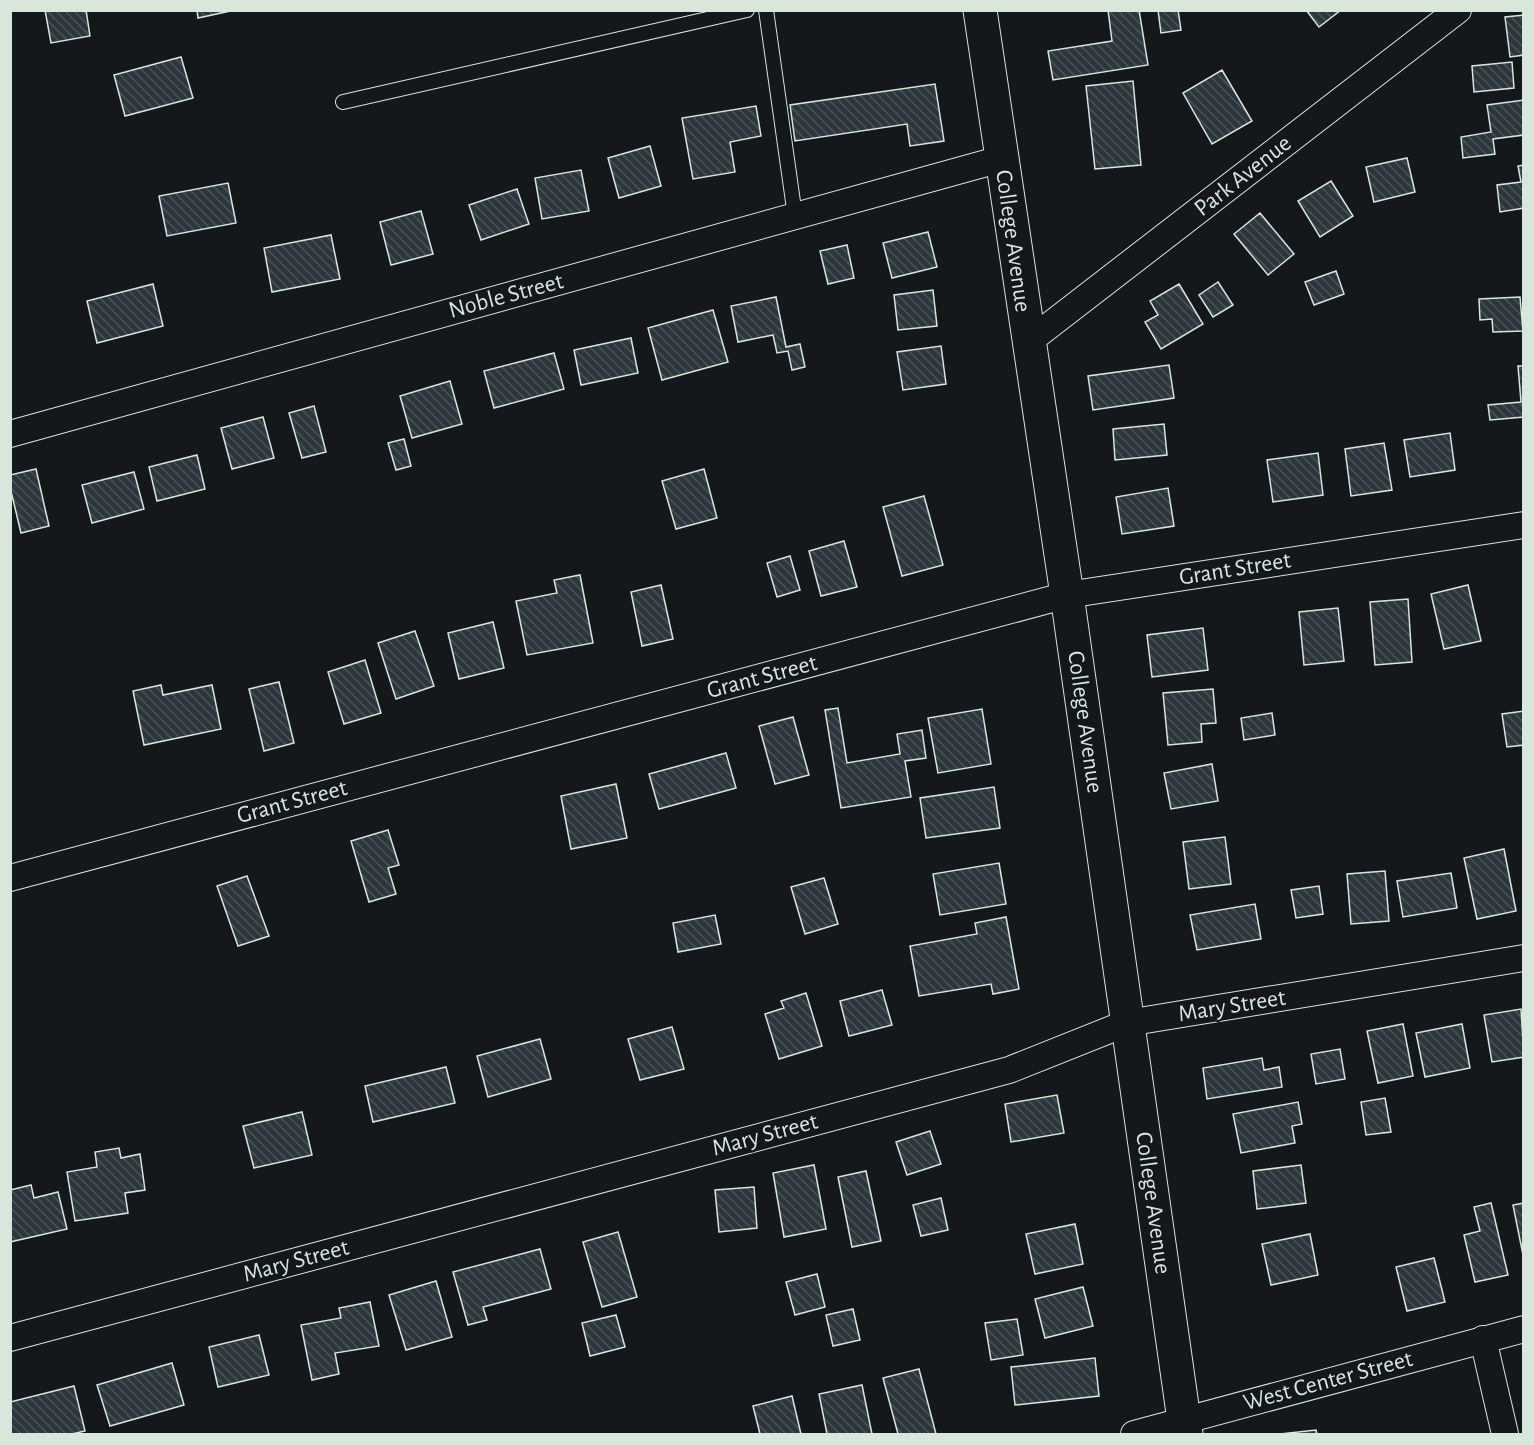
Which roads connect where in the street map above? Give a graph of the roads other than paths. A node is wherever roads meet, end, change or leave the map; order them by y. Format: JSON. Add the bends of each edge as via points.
{"nodes":[{"id":1,"x":747,"y":10,"type":"edge"},
{"id":2,"x":766,"y":10,"type":"edge"},
{"id":3,"x":980,"y":10,"type":"edge"},
{"id":4,"x":1458,"y":10,"type":"edge"},
{"id":5,"x":344,"y":102,"type":"dead end"},
{"id":6,"x":1001,"y":159,"type":"junction"},
{"id":7,"x":795,"y":216,"type":"junction"},
{"id":8,"x":1028,"y":342,"type":"junction"},
{"id":9,"x":10,"y":434,"type":"edge"},
{"id":10,"x":1524,"y":525,"type":"edge"},
{"id":11,"x":1067,"y":595,"type":"junction"},
{"id":12,"x":10,"y":878,"type":"edge"},
{"id":13,"x":1524,"y":958,"type":"edge"},
{"id":14,"x":1127,"y":1023,"type":"junction"},
{"id":15,"x":1524,"y":1329,"type":"edge"},
{"id":16,"x":10,"y":1338,"type":"edge"},
{"id":17,"x":1483,"y":1339,"type":"junction"},
{"id":18,"x":1185,"y":1428,"type":"edge"},
{"id":19,"x":1134,"y":1434,"type":"edge"},
{"id":20,"x":1505,"y":1434,"type":"edge"}],
"edges":[{"from":1,"to":5,"type":"lane"},
{"from":2,"to":7,"type":"lane"},
{"from":3,"to":6,"type":"main road","name":"College Avenue"},
{"from":4,"to":8,"type":"street","name":"Park Avenue"},
{"from":6,"to":7,"type":"street","name":"Noble Street"},
{"from":6,"to":8,"type":"main road","name":"College Avenue"},
{"from":7,"to":9,"type":"street","name":"Noble Street"},
{"from":8,"to":11,"type":"main road","name":"College Avenue"},
{"from":10,"to":11,"type":"street","name":"Grant Street"},
{"from":11,"to":12,"type":"street","name":"Grant Street"},
{"from":11,"to":14,"type":"main road","name":"College Avenue"},
{"from":13,"to":14,"type":"street","name":"Mary Street"},
{"from":14,"to":16,"type":"street","name":"Mary Street","via":[[1009,1070]]},
{"from":14,"to":18,"type":"main road","name":"College Avenue"},
{"from":15,"to":17,"type":"street","name":"West Center Street"},
{"from":17,"to":18,"type":"street","name":"West Center Street"},
{"from":17,"to":20,"type":"street"},
{"from":18,"to":19,"type":"street","name":"West Center Street"}]}
